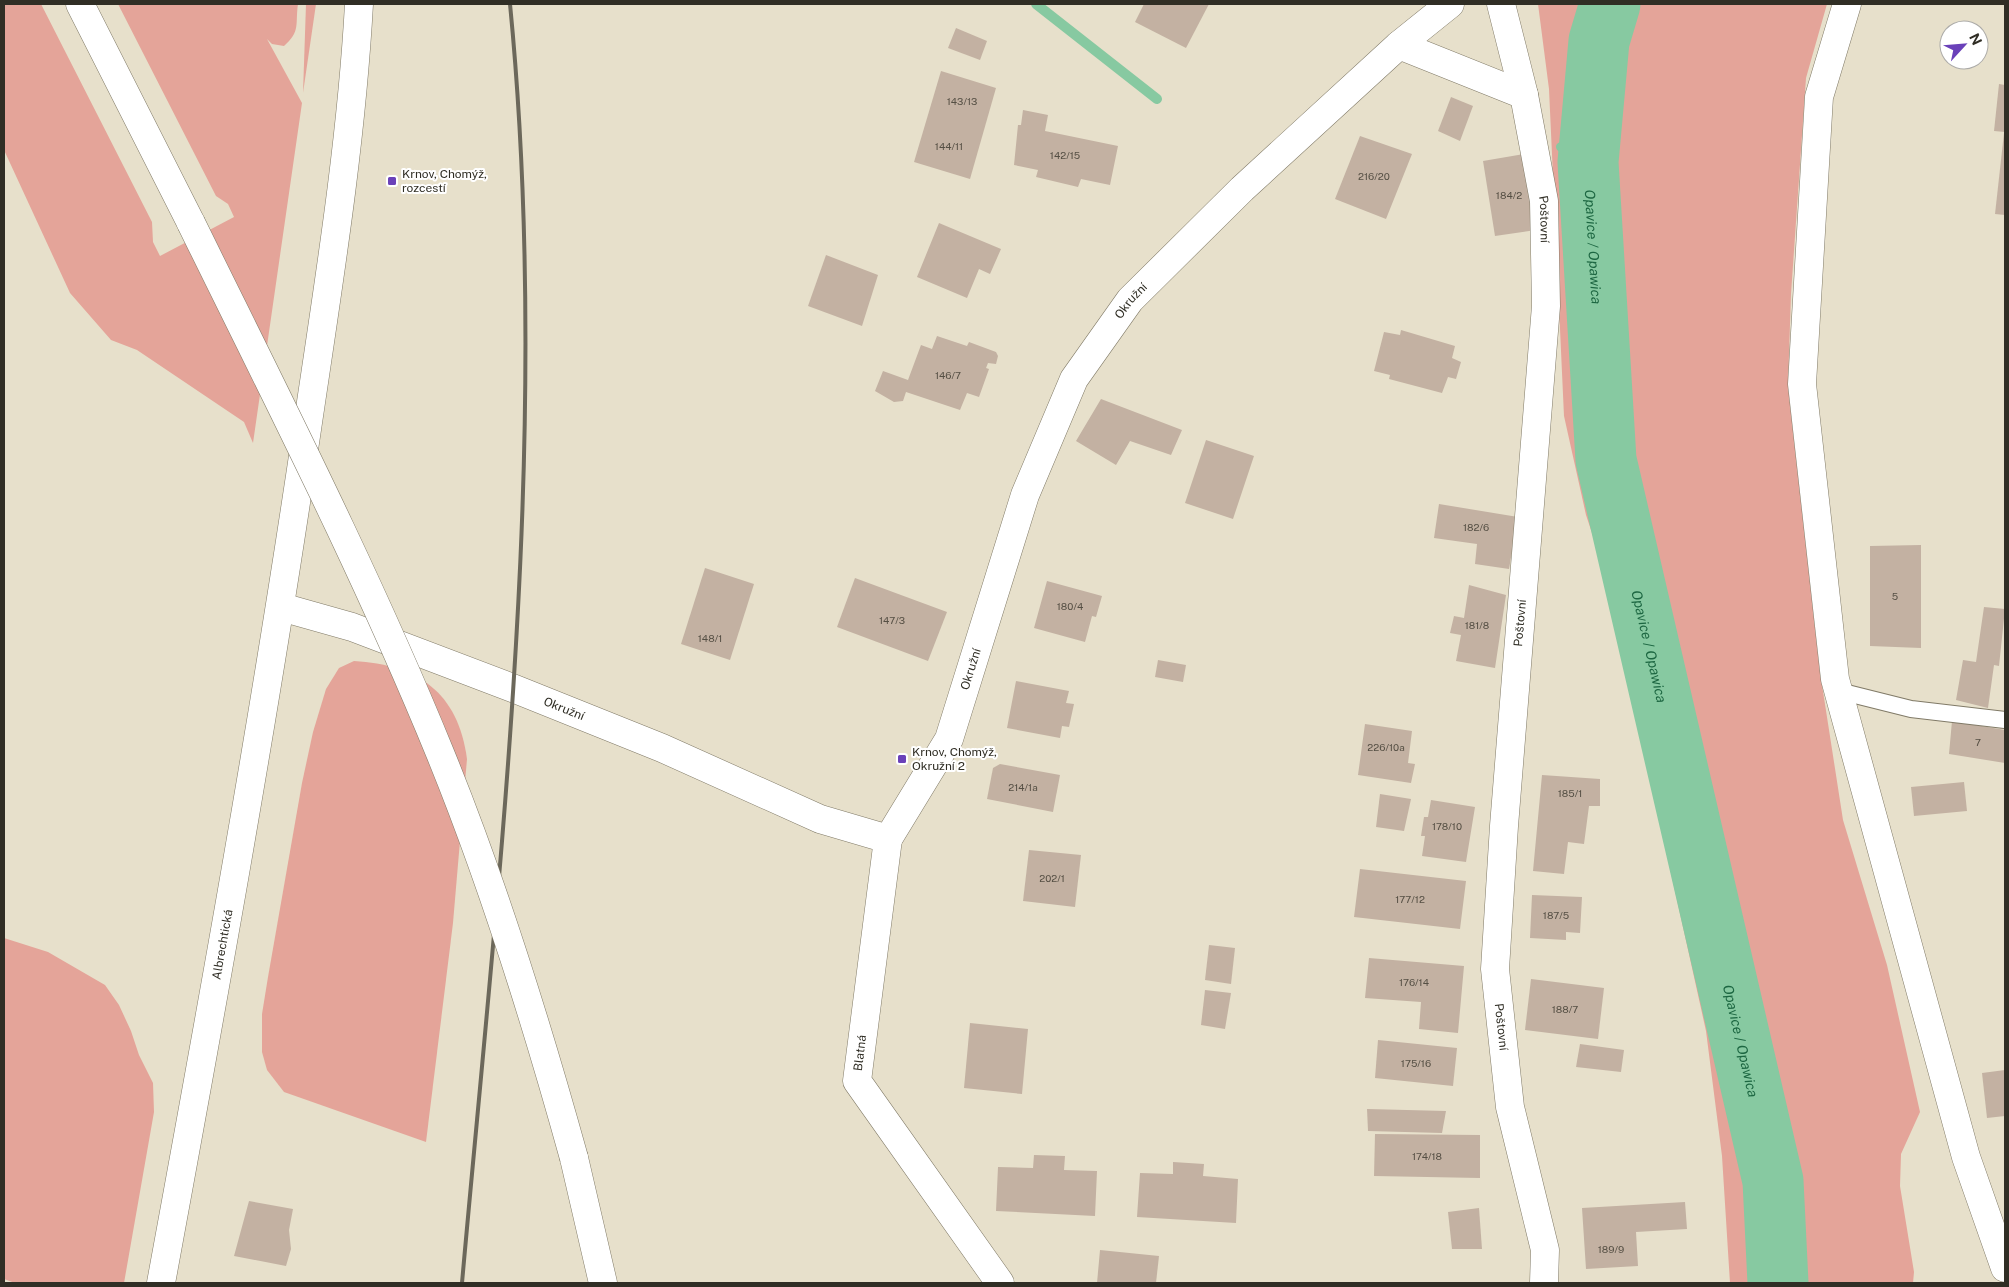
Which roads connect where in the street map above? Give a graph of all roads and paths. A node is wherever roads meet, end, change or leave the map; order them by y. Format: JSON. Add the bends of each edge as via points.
{"nodes":[{"id":1,"x":80,"y":4,"type":"edge"},
{"id":2,"x":359,"y":4,"type":"edge"},
{"id":3,"x":1450,"y":4,"type":"edge"},
{"id":4,"x":1501,"y":4,"type":"edge"},
{"id":5,"x":1846,"y":4,"type":"edge"},
{"id":6,"x":1399,"y":45,"type":"junction"},
{"id":7,"x":1524,"y":95,"type":"junction"},
{"id":8,"x":281,"y":606,"type":"junction"},
{"id":9,"x":1839,"y":691,"type":"junction"},
{"id":10,"x":2005,"y":720,"type":"edge"},
{"id":11,"x":888,"y":839,"type":"junction"},
{"id":12,"x":2005,"y":1268,"type":"edge"},
{"id":13,"x":161,"y":1283,"type":"edge"},
{"id":14,"x":603,"y":1283,"type":"edge"},
{"id":15,"x":1000,"y":1283,"type":"edge"},
{"id":16,"x":1544,"y":1283,"type":"edge"}],
"edges":[{"from":1,"to":14,"type":"street","bridge":true,"via":[[191,223],[378,610],[440,755],[512,950],[574,1158]]},
{"from":2,"to":8,"type":"street","name":"Albrechtická","via":[[342,196]]},
{"from":3,"to":6,"type":"street","name":"Okružní"},
{"from":4,"to":7,"type":"street","name":"Poštovní"},
{"from":5,"to":9,"type":"street","via":[[1819,97],[1802,384]]},
{"from":6,"to":7,"type":"street"},
{"from":6,"to":11,"type":"street","name":"Okružní","via":[[1242,190],[1130,300],[1074,379],[1026,495],[949,740]]},
{"from":7,"to":16,"type":"street","name":"Poštovní","via":[[1544,201],[1546,306],[1495,969],[1510,1107],[1545,1250]]},
{"from":8,"to":11,"type":"street","name":"Okružní","via":[[352,627],[515,689],[662,748],[820,819]]},
{"from":8,"to":13,"type":"street","name":"Albrechtická","via":[[242,842]]},
{"from":9,"to":10,"type":"lane","via":[[1911,709]]},
{"from":9,"to":12,"type":"street","via":[[1966,1157]]},
{"from":11,"to":15,"type":"street","name":"Blatná","via":[[857,1081]]}]}
